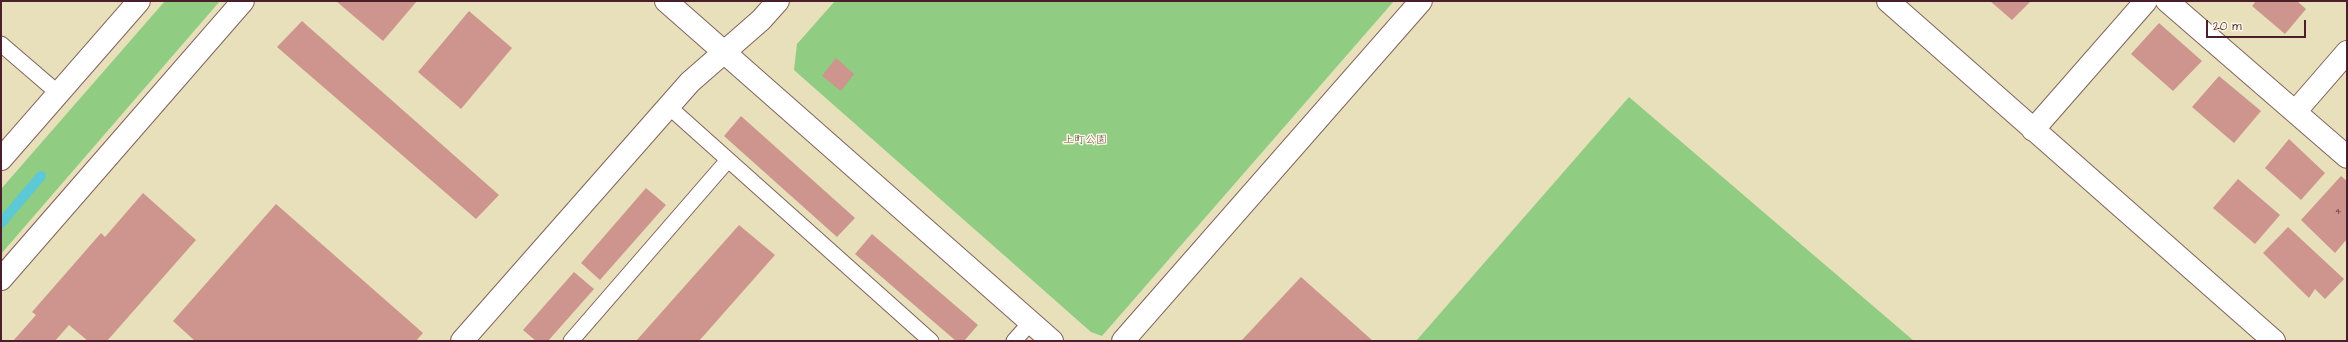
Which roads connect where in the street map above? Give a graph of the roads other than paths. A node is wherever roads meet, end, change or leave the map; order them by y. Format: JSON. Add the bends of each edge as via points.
{"nodes":[{"id":1,"x":139,"y":1,"type":"edge"},
{"id":2,"x":243,"y":1,"type":"edge"},
{"id":3,"x":666,"y":1,"type":"edge"},
{"id":4,"x":778,"y":1,"type":"edge"},
{"id":5,"x":1421,"y":1,"type":"edge"},
{"id":6,"x":2146,"y":1,"type":"edge"},
{"id":7,"x":2167,"y":1,"type":"edge"},
{"id":8,"x":1891,"y":2,"type":"edge"},
{"id":9,"x":1,"y":44,"type":"edge"},
{"id":10,"x":724,"y":52,"type":"junction"},
{"id":11,"x":2347,"y":52,"type":"edge"},
{"id":12,"x":58,"y":93,"type":"junction"},
{"id":13,"x":668,"y":106,"type":"junction"},
{"id":14,"x":2295,"y":112,"type":"junction"},
{"id":15,"x":2033,"y":130,"type":"junction"},
{"id":16,"x":2347,"y":157,"type":"edge"},
{"id":17,"x":1,"y":159,"type":"edge"},
{"id":18,"x":728,"y":160,"type":"junction"},
{"id":19,"x":1,"y":279,"type":"edge"},
{"id":20,"x":1030,"y":323,"type":"junction"},
{"id":21,"x":462,"y":341,"type":"edge"},
{"id":22,"x":571,"y":341,"type":"edge"},
{"id":23,"x":931,"y":341,"type":"edge"},
{"id":24,"x":1014,"y":341,"type":"edge"},
{"id":25,"x":1052,"y":341,"type":"edge"},
{"id":26,"x":1123,"y":341,"type":"edge"},
{"id":27,"x":2274,"y":341,"type":"edge"}],
"edges":[{"from":1,"to":12,"type":"street"},
{"from":2,"to":19,"type":"street"},
{"from":3,"to":10,"type":"street"},
{"from":4,"to":10,"type":"street","via":[[761,20]]},
{"from":5,"to":26,"type":"street"},
{"from":6,"to":15,"type":"street"},
{"from":7,"to":14,"type":"street"},
{"from":8,"to":15,"type":"street"},
{"from":9,"to":12,"type":"lane"},
{"from":10,"to":13,"type":"street","via":[[690,82]]},
{"from":10,"to":20,"type":"street"},
{"from":11,"to":14,"type":"street"},
{"from":12,"to":17,"type":"street"},
{"from":13,"to":18,"type":"lane"},
{"from":13,"to":21,"type":"street"},
{"from":14,"to":16,"type":"street"},
{"from":15,"to":27,"type":"street"},
{"from":18,"to":22,"type":"lane"},
{"from":18,"to":23,"type":"lane"},
{"from":20,"to":24,"type":"lane"},
{"from":20,"to":25,"type":"street"}]}
